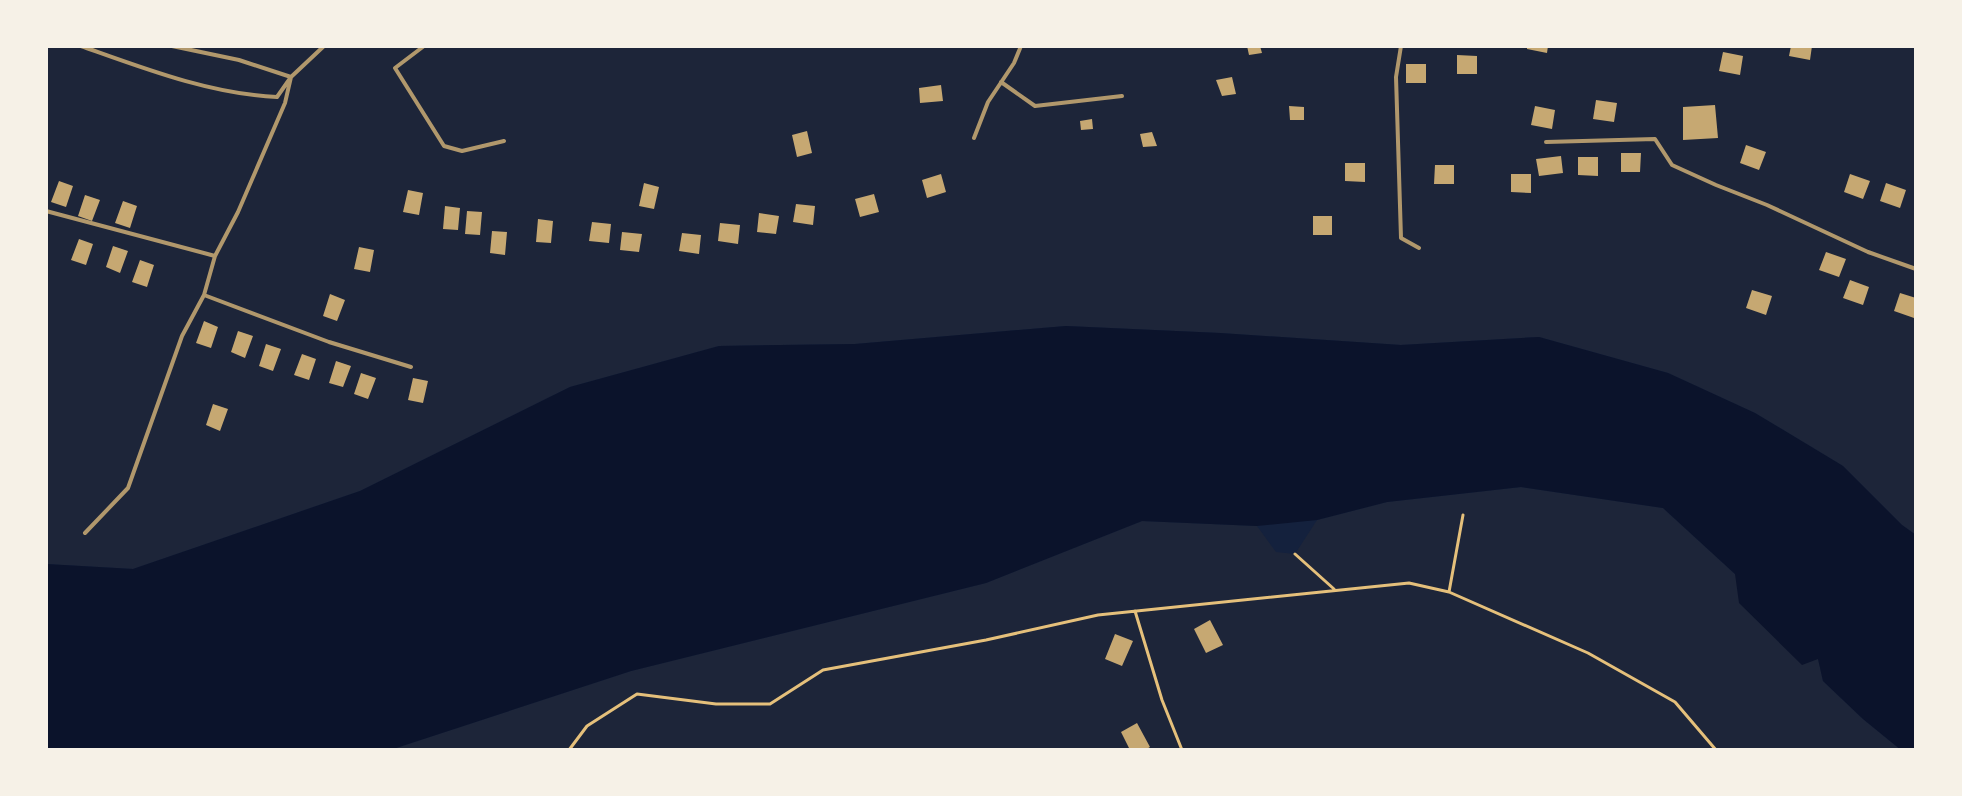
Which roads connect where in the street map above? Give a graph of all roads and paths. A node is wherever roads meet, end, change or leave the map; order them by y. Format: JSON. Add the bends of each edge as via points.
{"nodes":[{"id":1,"x":81,"y":46,"type":"edge"},
{"id":2,"x":172,"y":46,"type":"edge"},
{"id":3,"x":324,"y":46,"type":"edge"},
{"id":4,"x":424,"y":46,"type":"edge"},
{"id":5,"x":1021,"y":46,"type":"edge"},
{"id":6,"x":1401,"y":46,"type":"edge"},
{"id":7,"x":291,"y":77,"type":"junction"},
{"id":8,"x":1001,"y":82,"type":"junction"},
{"id":9,"x":1122,"y":96,"type":"dead end"},
{"id":10,"x":974,"y":138,"type":"dead end"},
{"id":11,"x":504,"y":141,"type":"dead end"},
{"id":12,"x":1546,"y":142,"type":"dead end"},
{"id":13,"x":46,"y":211,"type":"edge"},
{"id":14,"x":1419,"y":248,"type":"dead end"},
{"id":15,"x":215,"y":256,"type":"junction"},
{"id":16,"x":1916,"y":269,"type":"edge"},
{"id":17,"x":204,"y":295,"type":"junction"},
{"id":18,"x":411,"y":367,"type":"dead end"},
{"id":19,"x":1463,"y":515,"type":"dead end"},
{"id":20,"x":85,"y":533,"type":"dead end"},
{"id":21,"x":1295,"y":554,"type":"dead end"},
{"id":22,"x":1334,"y":589,"type":"junction"},
{"id":23,"x":1449,"y":592,"type":"junction"},
{"id":24,"x":1135,"y":611,"type":"junction"},
{"id":25,"x":569,"y":750,"type":"edge"},
{"id":26,"x":1182,"y":750,"type":"edge"},
{"id":27,"x":1716,"y":750,"type":"edge"}],
"edges":[{"from":1,"to":7,"type":"lane","via":[[249,96],[277,97]]},
{"from":2,"to":7,"type":"lane"},
{"from":3,"to":7,"type":"lane"},
{"from":4,"to":11,"type":"lane","via":[[395,68],[444,146],[462,151]]},
{"from":5,"to":8,"type":"lane"},
{"from":6,"to":14,"type":"lane","via":[[1396,77],[1401,238]]},
{"from":7,"to":15,"type":"lane","via":[[285,103]]},
{"from":8,"to":9,"type":"lane","via":[[1035,106]]},
{"from":8,"to":10,"type":"lane"},
{"from":12,"to":16,"type":"lane","via":[[1655,139],[1672,165]]},
{"from":13,"to":15,"type":"lane"},
{"from":15,"to":17,"type":"lane"},
{"from":17,"to":18,"type":"lane"},
{"from":17,"to":20,"type":"lane","via":[[182,336],[128,488]]},
{"from":19,"to":23,"type":"path"},
{"from":21,"to":22,"type":"path"},
{"from":22,"to":23,"type":"path","via":[[1409,583]]},
{"from":22,"to":24,"type":"path"},
{"from":23,"to":27,"type":"path","via":[[1588,653],[1675,702]]},
{"from":24,"to":25,"type":"path","via":[[823,670],[770,704],[716,704],[637,694],[587,726]]},
{"from":24,"to":26,"type":"path"}]}
